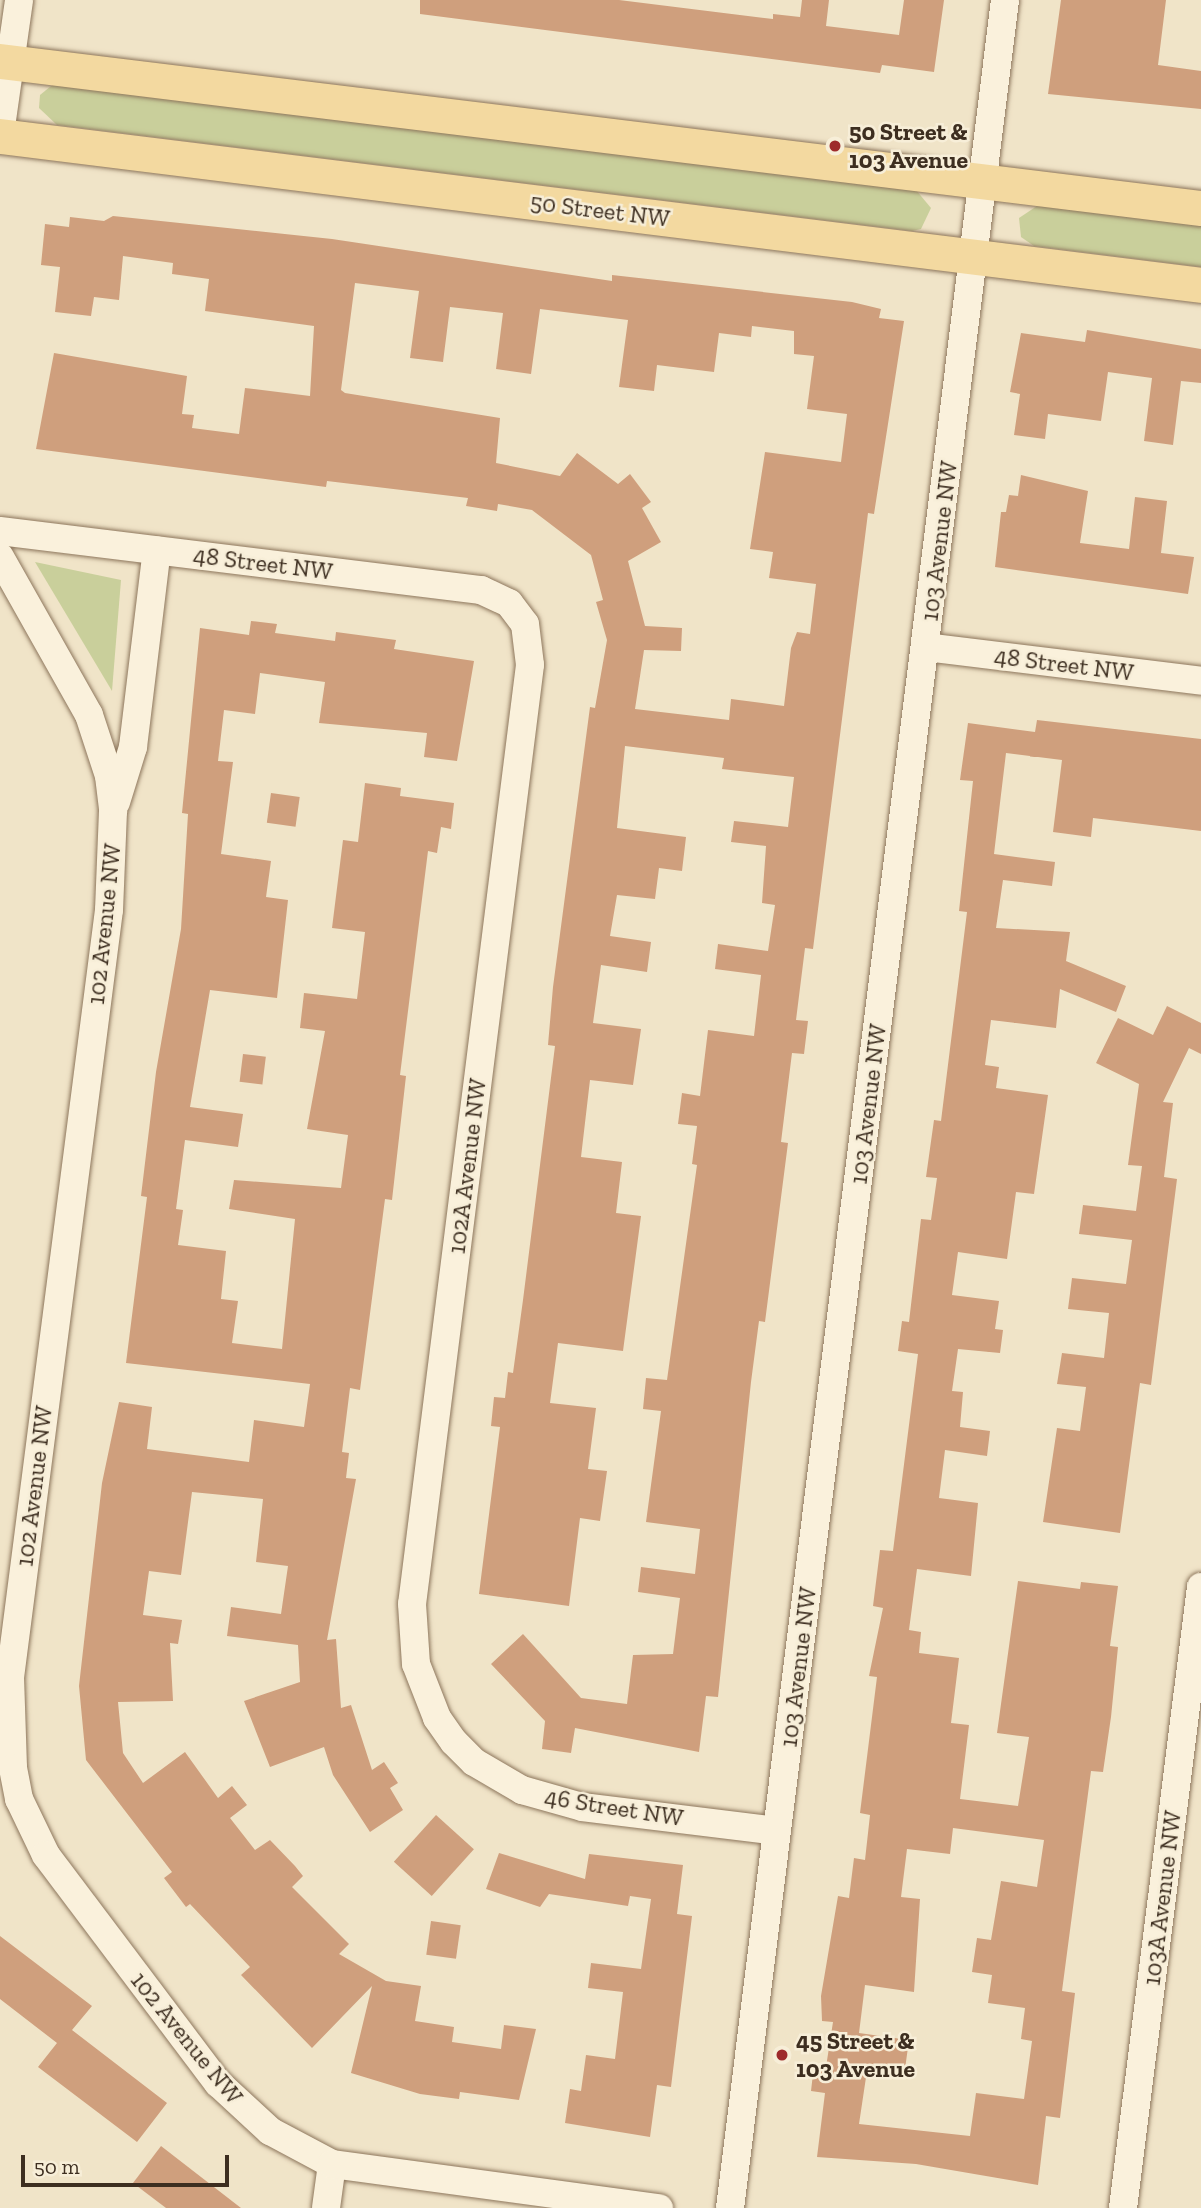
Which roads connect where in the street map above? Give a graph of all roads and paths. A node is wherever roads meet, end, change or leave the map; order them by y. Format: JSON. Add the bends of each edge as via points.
{"nodes":[{"id":1,"x":19,"y":0,"type":"edge"},
{"id":2,"x":1005,"y":0,"type":"edge"},
{"id":3,"x":6,"y":62,"type":"edge"},
{"id":4,"x":0,"y":135,"type":"edge"},
{"id":5,"x":984,"y":180,"type":"junction"},
{"id":6,"x":1201,"y":208,"type":"edge"},
{"id":7,"x":975,"y":257,"type":"junction"},
{"id":8,"x":1201,"y":285,"type":"edge"},
{"id":9,"x":0,"y":531,"type":"edge"},
{"id":10,"x":156,"y":550,"type":"junction"},
{"id":11,"x":0,"y":557,"type":"edge"},
{"id":12,"x":518,"y":613,"type":"joint"},
{"id":13,"x":926,"y":647,"type":"junction"},
{"id":14,"x":1201,"y":681,"type":"edge"},
{"id":15,"x":113,"y":811,"type":"junction"},
{"id":16,"x":1201,"y":1587,"type":"edge"},
{"id":17,"x":437,"y":1718,"type":"joint"},
{"id":18,"x":777,"y":1831,"type":"junction"},
{"id":19,"x":332,"y":2164,"type":"junction"},
{"id":20,"x":326,"y":2208,"type":"edge"},
{"id":21,"x":659,"y":2208,"type":"edge"},
{"id":22,"x":730,"y":2208,"type":"edge"},
{"id":23,"x":1124,"y":2208,"type":"edge"}],
"edges":[{"from":1,"to":3,"type":"street"},
{"from":2,"to":5,"type":"street","name":"103 Avenue NW"},
{"from":3,"to":4,"type":"street"},
{"from":3,"to":5,"type":"main road"},
{"from":4,"to":7,"type":"main road","name":"50 Street NW"},
{"from":5,"to":6,"type":"main road"},
{"from":5,"to":7,"type":"street","name":"103 Avenue NW"},
{"from":7,"to":8,"type":"main road","name":"50 Street NW"},
{"from":7,"to":13,"type":"street","name":"103 Avenue NW"},
{"from":9,"to":10,"type":"street","name":"48 Street NW"},
{"from":10,"to":12,"type":"street","name":"48 Street NW","via":[[481,590],[499,596]]},
{"from":10,"to":15,"type":"street","name":"102 Avenue NW","via":[[133,747]]},
{"from":11,"to":15,"type":"street","name":"102 Avenue NW","via":[[89,715],[108,776]]},
{"from":12,"to":17,"type":"street","name":"102A Avenue NW","via":[[525,624],[530,665],[412,1604],[416,1664]]},
{"from":13,"to":14,"type":"street","name":"48 Street NW"},
{"from":13,"to":18,"type":"street","name":"103 Avenue NW"},
{"from":15,"to":19,"type":"street","name":"102 Avenue NW","via":[[108,910],[10,1677],[12,1768],[19,1799],[46,1855],[218,2083],[270,2131]]},
{"from":16,"to":23,"type":"street","name":"103A Avenue NW"},
{"from":17,"to":18,"type":"street","name":"46 Street NW","via":[[474,1762],[542,1798]]},
{"from":18,"to":22,"type":"street","name":"103 Avenue NW"},
{"from":19,"to":20,"type":"street"},
{"from":19,"to":21,"type":"street"}]}
